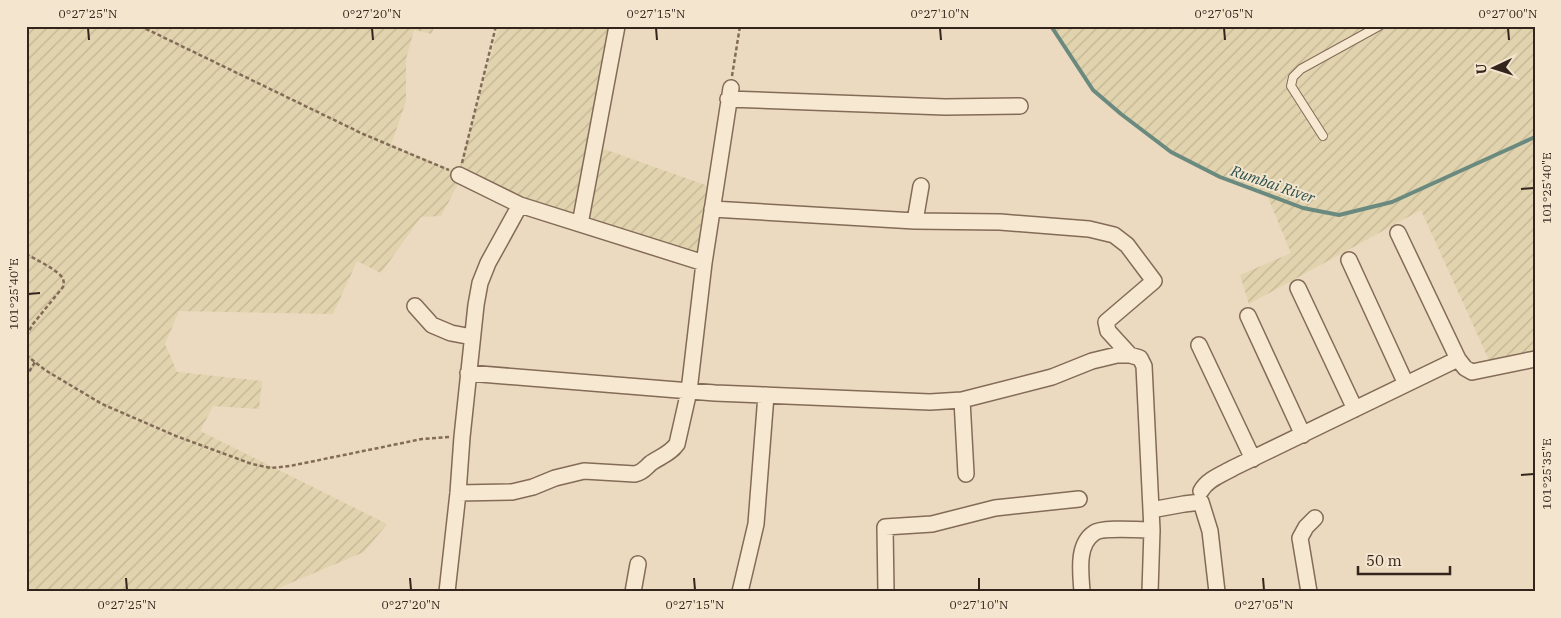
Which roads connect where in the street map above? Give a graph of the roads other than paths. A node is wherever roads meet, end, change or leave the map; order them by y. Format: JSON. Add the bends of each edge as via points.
{"nodes":[{"id":1,"x":617,"y":26,"type":"edge"},
{"id":2,"x":1378,"y":26,"type":"edge"},
{"id":3,"x":1020,"y":106,"type":"dead end"},
{"id":4,"x":1323,"y":136,"type":"dead end"},
{"id":5,"x":459,"y":175,"type":"road end"},
{"id":6,"x":921,"y":186,"type":"dead end"},
{"id":7,"x":520,"y":205,"type":"junction"},
{"id":8,"x":712,"y":209,"type":"junction"},
{"id":9,"x":916,"y":221,"type":"junction"},
{"id":10,"x":580,"y":224,"type":"junction"},
{"id":11,"x":1398,"y":233,"type":"dead end"},
{"id":12,"x":1349,"y":260,"type":"dead end"},
{"id":13,"x":704,"y":263,"type":"junction"},
{"id":14,"x":1298,"y":288,"type":"dead end"},
{"id":15,"x":415,"y":306,"type":"dead end"},
{"id":16,"x":1248,"y":316,"type":"dead end"},
{"id":17,"x":472,"y":337,"type":"junction"},
{"id":18,"x":1199,"y":345,"type":"dead end"},
{"id":19,"x":1130,"y":355,"type":"junction"},
{"id":20,"x":1458,"y":359,"type":"junction"},
{"id":21,"x":1535,"y":359,"type":"edge"},
{"id":22,"x":468,"y":373,"type":"junction"},
{"id":23,"x":1406,"y":384,"type":"junction"},
{"id":24,"x":689,"y":391,"type":"junction"},
{"id":25,"x":766,"y":396,"type":"junction"},
{"id":26,"x":962,"y":400,"type":"junction"},
{"id":27,"x":1355,"y":409,"type":"junction"},
{"id":28,"x":1303,"y":434,"type":"junction"},
{"id":29,"x":1253,"y":459,"type":"junction"},
{"id":30,"x":966,"y":474,"type":"dead end"},
{"id":31,"x":1202,"y":491,"type":"dead end"},
{"id":32,"x":458,"y":493,"type":"junction"},
{"id":33,"x":1079,"y":499,"type":"dead end"},
{"id":34,"x":1151,"y":510,"type":"junction"},
{"id":35,"x":1315,"y":518,"type":"dead end"},
{"id":36,"x":1152,"y":530,"type":"junction"},
{"id":37,"x":638,"y":564,"type":"dead end"},
{"id":38,"x":447,"y":592,"type":"edge"},
{"id":39,"x":633,"y":592,"type":"edge"},
{"id":40,"x":740,"y":592,"type":"edge"},
{"id":41,"x":886,"y":592,"type":"edge"},
{"id":42,"x":1082,"y":592,"type":"edge"},
{"id":43,"x":1150,"y":592,"type":"edge"},
{"id":44,"x":1217,"y":592,"type":"edge"},
{"id":45,"x":1310,"y":592,"type":"edge"}],
"edges":[{"from":1,"to":10,"type":"street"},
{"from":2,"to":4,"type":"lane","via":[[1293,76],[1291,86]]},
{"from":3,"to":8,"type":"street","via":[[945,107],[730,93]]},
{"from":5,"to":7,"type":"street"},
{"from":6,"to":9,"type":"street"},
{"from":7,"to":10,"type":"street"},
{"from":7,"to":17,"type":"street","via":[[488,262],[480,284]]},
{"from":8,"to":9,"type":"street"},
{"from":8,"to":13,"type":"street"},
{"from":9,"to":19,"type":"street","via":[[1090,228],[1114,235],[1128,245],[1154,282],[1106,322],[1108,331]]},
{"from":10,"to":13,"type":"street"},
{"from":11,"to":20,"type":"street"},
{"from":12,"to":23,"type":"street"},
{"from":13,"to":24,"type":"street"},
{"from":14,"to":27,"type":"street"},
{"from":15,"to":17,"type":"street","via":[[432,324],[451,333]]},
{"from":16,"to":28,"type":"street"},
{"from":17,"to":22,"type":"street"},
{"from":18,"to":29,"type":"street"},
{"from":19,"to":26,"type":"street","via":[[1092,361],[1052,377]]},
{"from":19,"to":34,"type":"street","via":[[1140,358],[1144,366]]},
{"from":20,"to":21,"type":"street","via":[[1472,372]]},
{"from":20,"to":23,"type":"street"},
{"from":22,"to":24,"type":"street"},
{"from":22,"to":32,"type":"street"},
{"from":23,"to":27,"type":"street"},
{"from":24,"to":25,"type":"street"},
{"from":24,"to":32,"type":"street","via":[[677,444],[641,473],[584,471],[512,492]]},
{"from":25,"to":26,"type":"street","via":[[930,402]]},
{"from":25,"to":40,"type":"street","via":[[757,518]]},
{"from":26,"to":30,"type":"street"},
{"from":27,"to":28,"type":"street"},
{"from":28,"to":29,"type":"street"},
{"from":29,"to":31,"type":"street","via":[[1203,486]]},
{"from":32,"to":38,"type":"street"},
{"from":33,"to":41,"type":"street","via":[[995,508],[932,524],[886,526]]},
{"from":34,"to":36,"type":"street"},
{"from":34,"to":44,"type":"street","via":[[1201,502],[1210,532]]},
{"from":35,"to":45,"type":"street","via":[[1300,538]]},
{"from":36,"to":42,"type":"street","via":[[1093,533],[1085,543],[1080,564]]},
{"from":36,"to":43,"type":"street"},
{"from":37,"to":39,"type":"street"}]}
